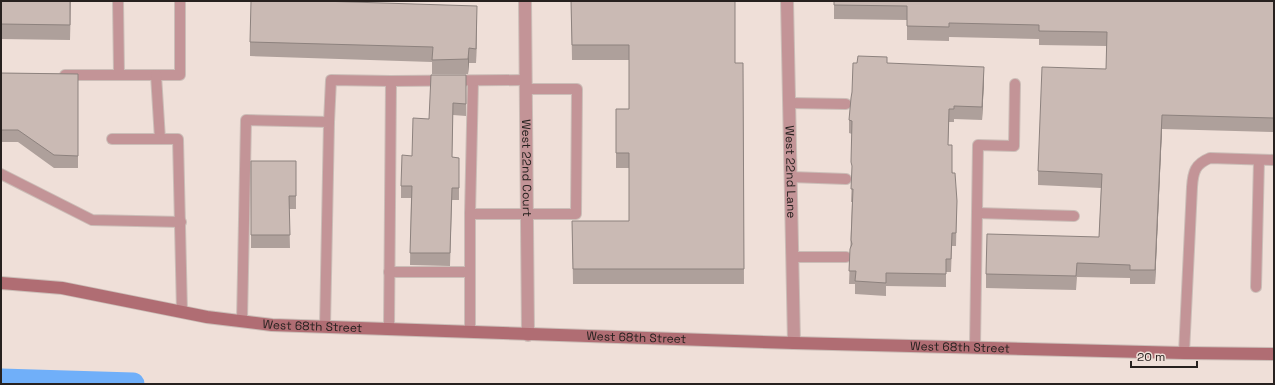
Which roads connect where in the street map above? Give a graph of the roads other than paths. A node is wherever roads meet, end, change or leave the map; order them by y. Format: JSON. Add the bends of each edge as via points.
{"nodes":[{"id":1,"x":118,"y":1,"type":"edge"},
{"id":2,"x":180,"y":1,"type":"edge"},
{"id":3,"x":525,"y":1,"type":"edge"},
{"id":4,"x":787,"y":1,"type":"edge"},
{"id":5,"x":56,"y":75,"type":"edge"},
{"id":6,"x":119,"y":75,"type":"junction"},
{"id":7,"x":156,"y":75,"type":"junction"},
{"id":8,"x":391,"y":81,"type":"junction"},
{"id":9,"x":473,"y":81,"type":"junction"},
{"id":10,"x":526,"y":84,"type":"junction"},
{"id":11,"x":1015,"y":84,"type":"dead end"},
{"id":12,"x":790,"y":103,"type":"junction"},
{"id":13,"x":846,"y":104,"type":"dead end"},
{"id":14,"x":329,"y":122,"type":"junction"},
{"id":15,"x":112,"y":139,"type":"dead end"},
{"id":16,"x":160,"y":139,"type":"junction"},
{"id":17,"x":1259,"y":160,"type":"junction"},
{"id":18,"x":1274,"y":160,"type":"edge"},
{"id":19,"x":1,"y":174,"type":"edge"},
{"id":20,"x":791,"y":177,"type":"junction"},
{"id":21,"x":846,"y":179,"type":"dead end"},
{"id":22,"x":470,"y":214,"type":"junction"},
{"id":23,"x":526,"y":214,"type":"junction"},
{"id":24,"x":976,"y":214,"type":"junction"},
{"id":25,"x":1074,"y":216,"type":"dead end"},
{"id":26,"x":181,"y":222,"type":"junction"},
{"id":27,"x":793,"y":256,"type":"junction"},
{"id":28,"x":846,"y":257,"type":"dead end"},
{"id":29,"x":389,"y":272,"type":"junction"},
{"id":30,"x":470,"y":272,"type":"junction"},
{"id":31,"x":1,"y":283,"type":"edge"},
{"id":32,"x":1256,"y":286,"type":"dead end"},
{"id":33,"x":182,"y":312,"type":"junction"},
{"id":34,"x":242,"y":321,"type":"junction"},
{"id":35,"x":325,"y":327,"type":"junction"},
{"id":36,"x":389,"y":329,"type":"junction"},
{"id":37,"x":470,"y":332,"type":"junction"},
{"id":38,"x":528,"y":334,"type":"junction"},
{"id":39,"x":794,"y":343,"type":"junction"},
{"id":40,"x":974,"y":347,"type":"junction"},
{"id":41,"x":1184,"y":353,"type":"junction"},
{"id":42,"x":1274,"y":354,"type":"edge"}],
"edges":[{"from":1,"to":6,"type":"lane"},
{"from":2,"to":7,"type":"lane","via":[[180,75]]},
{"from":3,"to":10,"type":"street","name":"West 22nd Court"},
{"from":4,"to":12,"type":"street","name":"West 22nd Lane"},
{"from":5,"to":6,"type":"lane"},
{"from":6,"to":7,"type":"lane"},
{"from":7,"to":16,"type":"lane"},
{"from":8,"to":9,"type":"lane"},
{"from":8,"to":14,"type":"lane","via":[[331,80]]},
{"from":8,"to":29,"type":"lane"},
{"from":9,"to":10,"type":"lane"},
{"from":9,"to":22,"type":"lane"},
{"from":10,"to":23,"type":"street","name":"West 22nd Court"},
{"from":10,"to":23,"type":"lane","via":[[577,89],[576,214]]},
{"from":11,"to":24,"type":"lane","via":[[1014,146],[978,145]]},
{"from":12,"to":13,"type":"lane"},
{"from":12,"to":20,"type":"street","name":"West 22nd Lane"},
{"from":14,"to":34,"type":"lane","via":[[246,120]]},
{"from":14,"to":35,"type":"lane"},
{"from":15,"to":16,"type":"lane"},
{"from":16,"to":26,"type":"lane","via":[[178,139]]},
{"from":17,"to":18,"type":"lane"},
{"from":17,"to":32,"type":"lane"},
{"from":17,"to":41,"type":"lane","via":[[1210,158],[1201,161],[1196,167],[1193,177]]},
{"from":19,"to":26,"type":"lane","via":[[92,220]]},
{"from":20,"to":21,"type":"lane"},
{"from":20,"to":27,"type":"street","name":"West 22nd Lane"},
{"from":22,"to":23,"type":"lane"},
{"from":22,"to":30,"type":"lane"},
{"from":23,"to":38,"type":"street","name":"West 22nd Court"},
{"from":24,"to":25,"type":"lane"},
{"from":24,"to":40,"type":"lane"},
{"from":26,"to":33,"type":"lane"},
{"from":27,"to":28,"type":"lane"},
{"from":27,"to":39,"type":"street","name":"West 22nd Lane"},
{"from":29,"to":30,"type":"lane"},
{"from":29,"to":36,"type":"lane"},
{"from":30,"to":37,"type":"lane"},
{"from":31,"to":33,"type":"main road","name":"West 68th Street","via":[[62,288]]},
{"from":33,"to":34,"type":"main road","name":"West 68th Street"},
{"from":34,"to":35,"type":"main road","name":"West 68th Street"},
{"from":35,"to":36,"type":"main road","name":"West 68th Street"},
{"from":36,"to":37,"type":"main road","name":"West 68th Street"},
{"from":37,"to":38,"type":"main road","name":"West 68th Street"},
{"from":38,"to":39,"type":"main road","name":"West 68th Street"},
{"from":39,"to":40,"type":"main road","name":"West 68th Street"},
{"from":40,"to":41,"type":"main road","name":"West 68th Street"},
{"from":41,"to":42,"type":"main road","name":"West 68th Street"}]}
